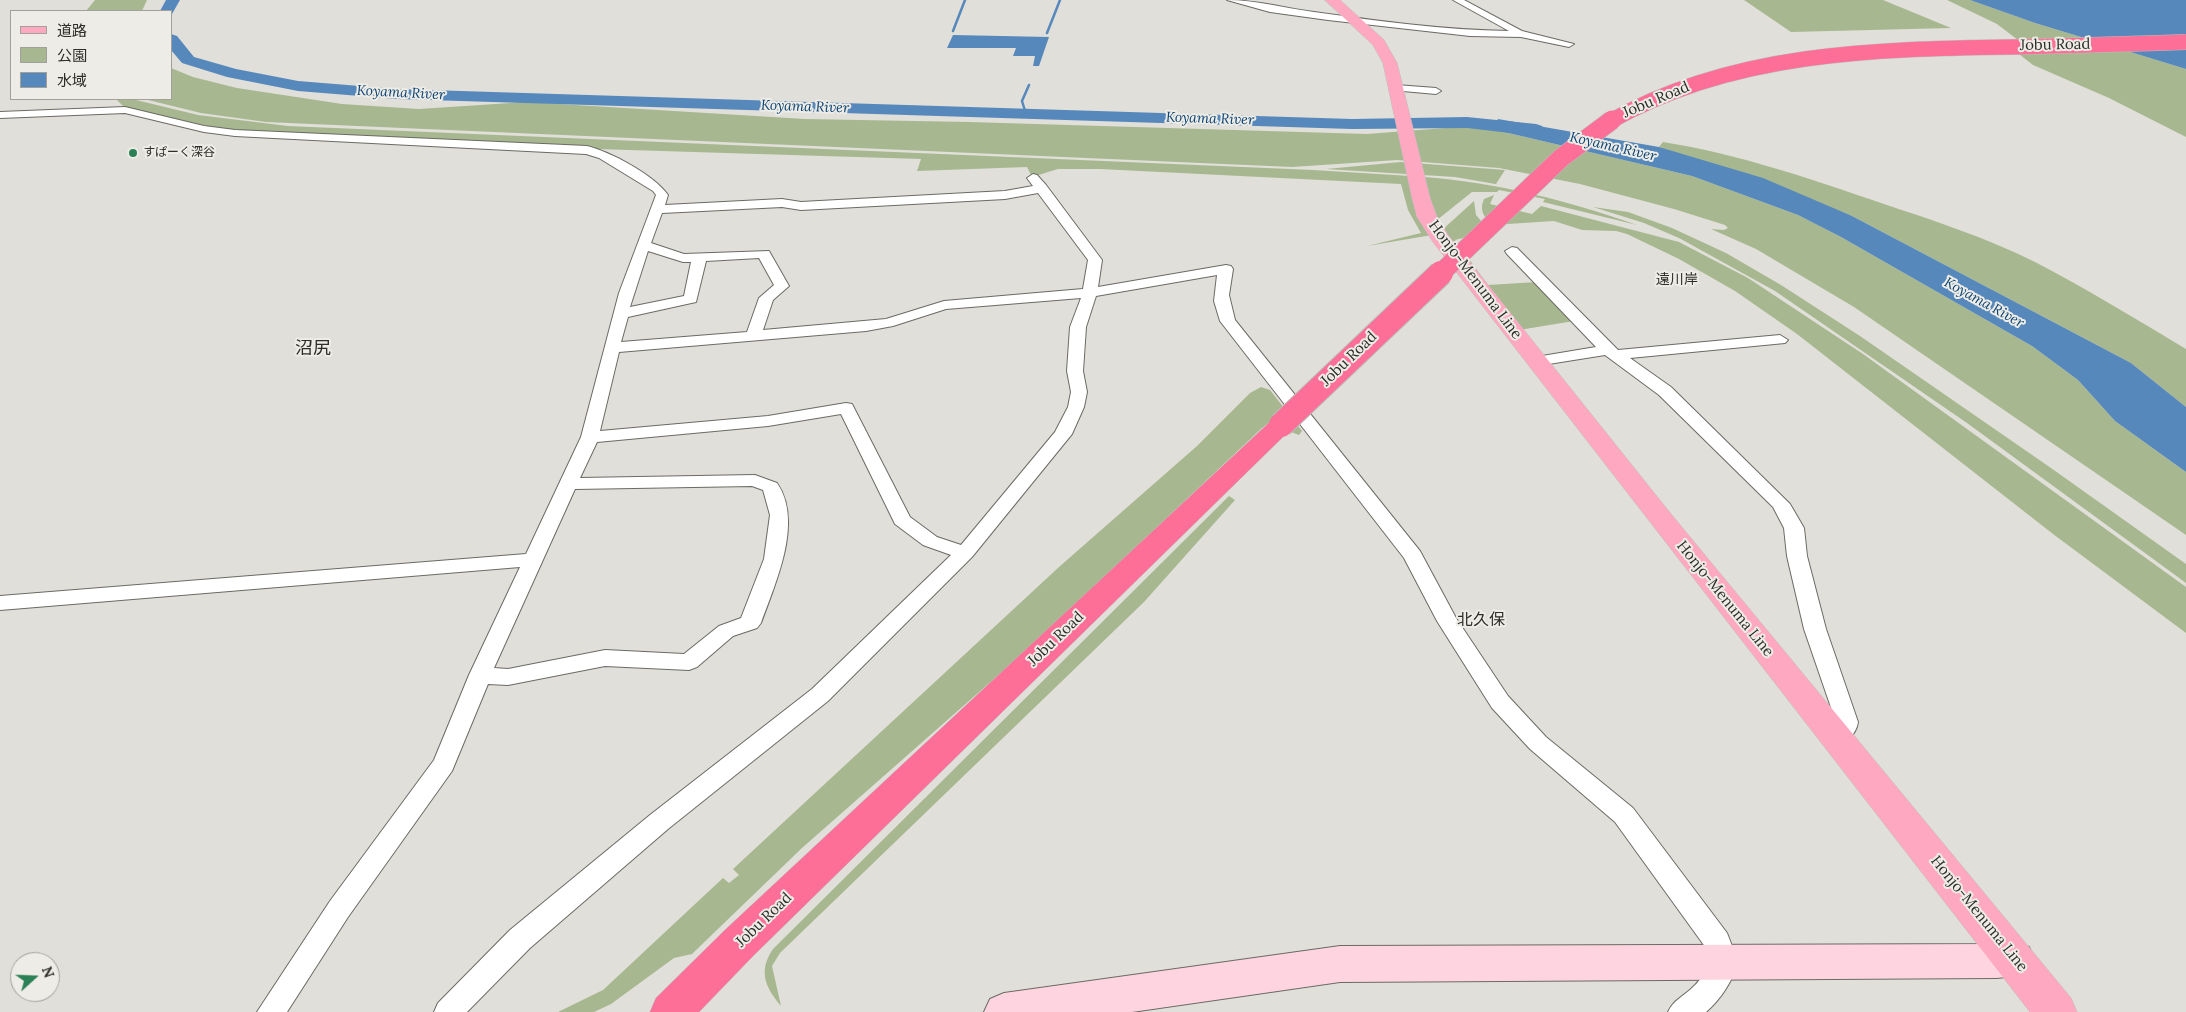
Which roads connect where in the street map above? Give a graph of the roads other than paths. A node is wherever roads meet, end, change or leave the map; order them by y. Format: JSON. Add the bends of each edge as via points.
{"nodes":[{"id":1,"x":1231,"y":0,"type":"edge"},
{"id":2,"x":1332,"y":0,"type":"edge"},
{"id":3,"x":1457,"y":0,"type":"edge"},
{"id":4,"x":1355,"y":20,"type":"junction"},
{"id":5,"x":1521,"y":34,"type":"junction"},
{"id":6,"x":2186,"y":42,"type":"edge"},
{"id":7,"x":1569,"y":44,"type":"dead end"},
{"id":8,"x":1396,"y":89,"type":"junction"},
{"id":9,"x":1436,"y":91,"type":"dead end"},
{"id":10,"x":0,"y":115,"type":"edge"},
{"id":11,"x":1038,"y":183,"type":"joint"},
{"id":12,"x":657,"y":208,"type":"junction"},
{"id":13,"x":643,"y":245,"type":"junction"},
{"id":14,"x":1512,"y":251,"type":"dead end"},
{"id":15,"x":699,"y":259,"type":"junction"},
{"id":16,"x":1090,"y":293,"type":"junction"},
{"id":17,"x":620,"y":314,"type":"junction"},
{"id":18,"x":753,"y":337,"type":"junction"},
{"id":19,"x":1780,"y":340,"type":"dead end"},
{"id":20,"x":612,"y":348,"type":"junction"},
{"id":21,"x":1613,"y":353,"type":"junction"},
{"id":22,"x":1536,"y":361,"type":"junction"},
{"id":23,"x":590,"y":437,"type":"junction"},
{"id":24,"x":569,"y":484,"type":"junction"},
{"id":25,"x":965,"y":553,"type":"junction"},
{"id":26,"x":532,"y":560,"type":"junction"},
{"id":27,"x":0,"y":603,"type":"edge"},
{"id":28,"x":480,"y":675,"type":"junction"},
{"id":29,"x":1835,"y":736,"type":"junction"},
{"id":30,"x":2015,"y":959,"type":"junction"},
{"id":31,"x":1725,"y":964,"type":"junction"},
{"id":32,"x":271,"y":1012,"type":"edge"},
{"id":33,"x":448,"y":1012,"type":"edge"},
{"id":34,"x":670,"y":1012,"type":"edge"},
{"id":35,"x":1004,"y":1012,"type":"edge"},
{"id":36,"x":1682,"y":1012,"type":"edge"},
{"id":37,"x":2056,"y":1012,"type":"edge"}],
"edges":[{"from":1,"to":4,"type":"street","via":[[1270,9]]},
{"from":2,"to":4,"type":"main road","name":"Honjo-Menuma Line"},
{"from":3,"to":5,"type":"street"},
{"from":4,"to":5,"type":"street","via":[[1470,33]]},
{"from":4,"to":8,"type":"main road","name":"Honjo-Menuma Line","via":[[1379,43],[1390,64]]},
{"from":5,"to":7,"type":"street"},
{"from":6,"to":34,"type":"highway","name":"Jobu Road","bridge":true,"via":[[1841,54],[1723,76],[1655,98],[1612,120],[1561,158]]},
{"from":8,"to":9,"type":"street"},
{"from":8,"to":22,"type":"main road","name":"Honjo-Menuma Line","via":[[1414,174],[1427,217]]},
{"from":10,"to":12,"type":"street","via":[[125,110],[204,129],[235,132],[587,150],[603,154],[657,188],[662,195]]},
{"from":11,"to":12,"type":"street","via":[[1005,195],[830,205],[782,203]]},
{"from":11,"to":16,"type":"street","via":[[1095,260]]},
{"from":12,"to":13,"type":"street"},
{"from":13,"to":15,"type":"street","via":[[682,258]]},
{"from":13,"to":17,"type":"street"},
{"from":14,"to":21,"type":"street"},
{"from":15,"to":17,"type":"street","via":[[691,299]]},
{"from":15,"to":18,"type":"street","via":[[764,254],[782,286],[766,298]]},
{"from":16,"to":18,"type":"street","via":[[944,305],[888,323]]},
{"from":16,"to":25,"type":"street","via":[[1078,327],[1075,370],[1079,392],[1070,421],[1063,434]]},
{"from":16,"to":31,"type":"street","via":[[1226,269],[1220,297],[1228,321],[1413,556],[1447,621],[1494,694],[1538,742],[1624,816],[1717,942]]},
{"from":17,"to":20,"type":"street"},
{"from":18,"to":20,"type":"street"},
{"from":19,"to":21,"type":"street"},
{"from":20,"to":23,"type":"street"},
{"from":21,"to":22,"type":"street"},
{"from":21,"to":29,"type":"street","via":[[1665,391],[1767,489],[1786,513],[1797,540],[1797,556],[1815,629],[1847,722]]},
{"from":22,"to":29,"type":"main road","name":"Honjo-Menuma Line"},
{"from":23,"to":24,"type":"street"},
{"from":23,"to":25,"type":"street","via":[[768,421],[846,408],[902,520],[930,541]]},
{"from":24,"to":26,"type":"street"},
{"from":24,"to":28,"type":"street","via":[[755,480],[771,488],[779,515],[774,560],[750,623],[726,630],[689,662],[606,658],[508,677]]},
{"from":25,"to":33,"type":"street","via":[[820,695],[659,822],[520,939]]},
{"from":26,"to":27,"type":"street"},
{"from":26,"to":28,"type":"street"},
{"from":28,"to":32,"type":"street","via":[[444,764],[339,909]]},
{"from":29,"to":30,"type":"main road","name":"Honjo-Menuma Line"},
{"from":30,"to":31,"type":"street","via":[[1997,962]]},
{"from":30,"to":37,"type":"main road","name":"Honjo-Menuma Line"},
{"from":31,"to":35,"type":"street","via":[[1340,964]]},
{"from":31,"to":36,"type":"street","via":[[1711,990]]}]}
